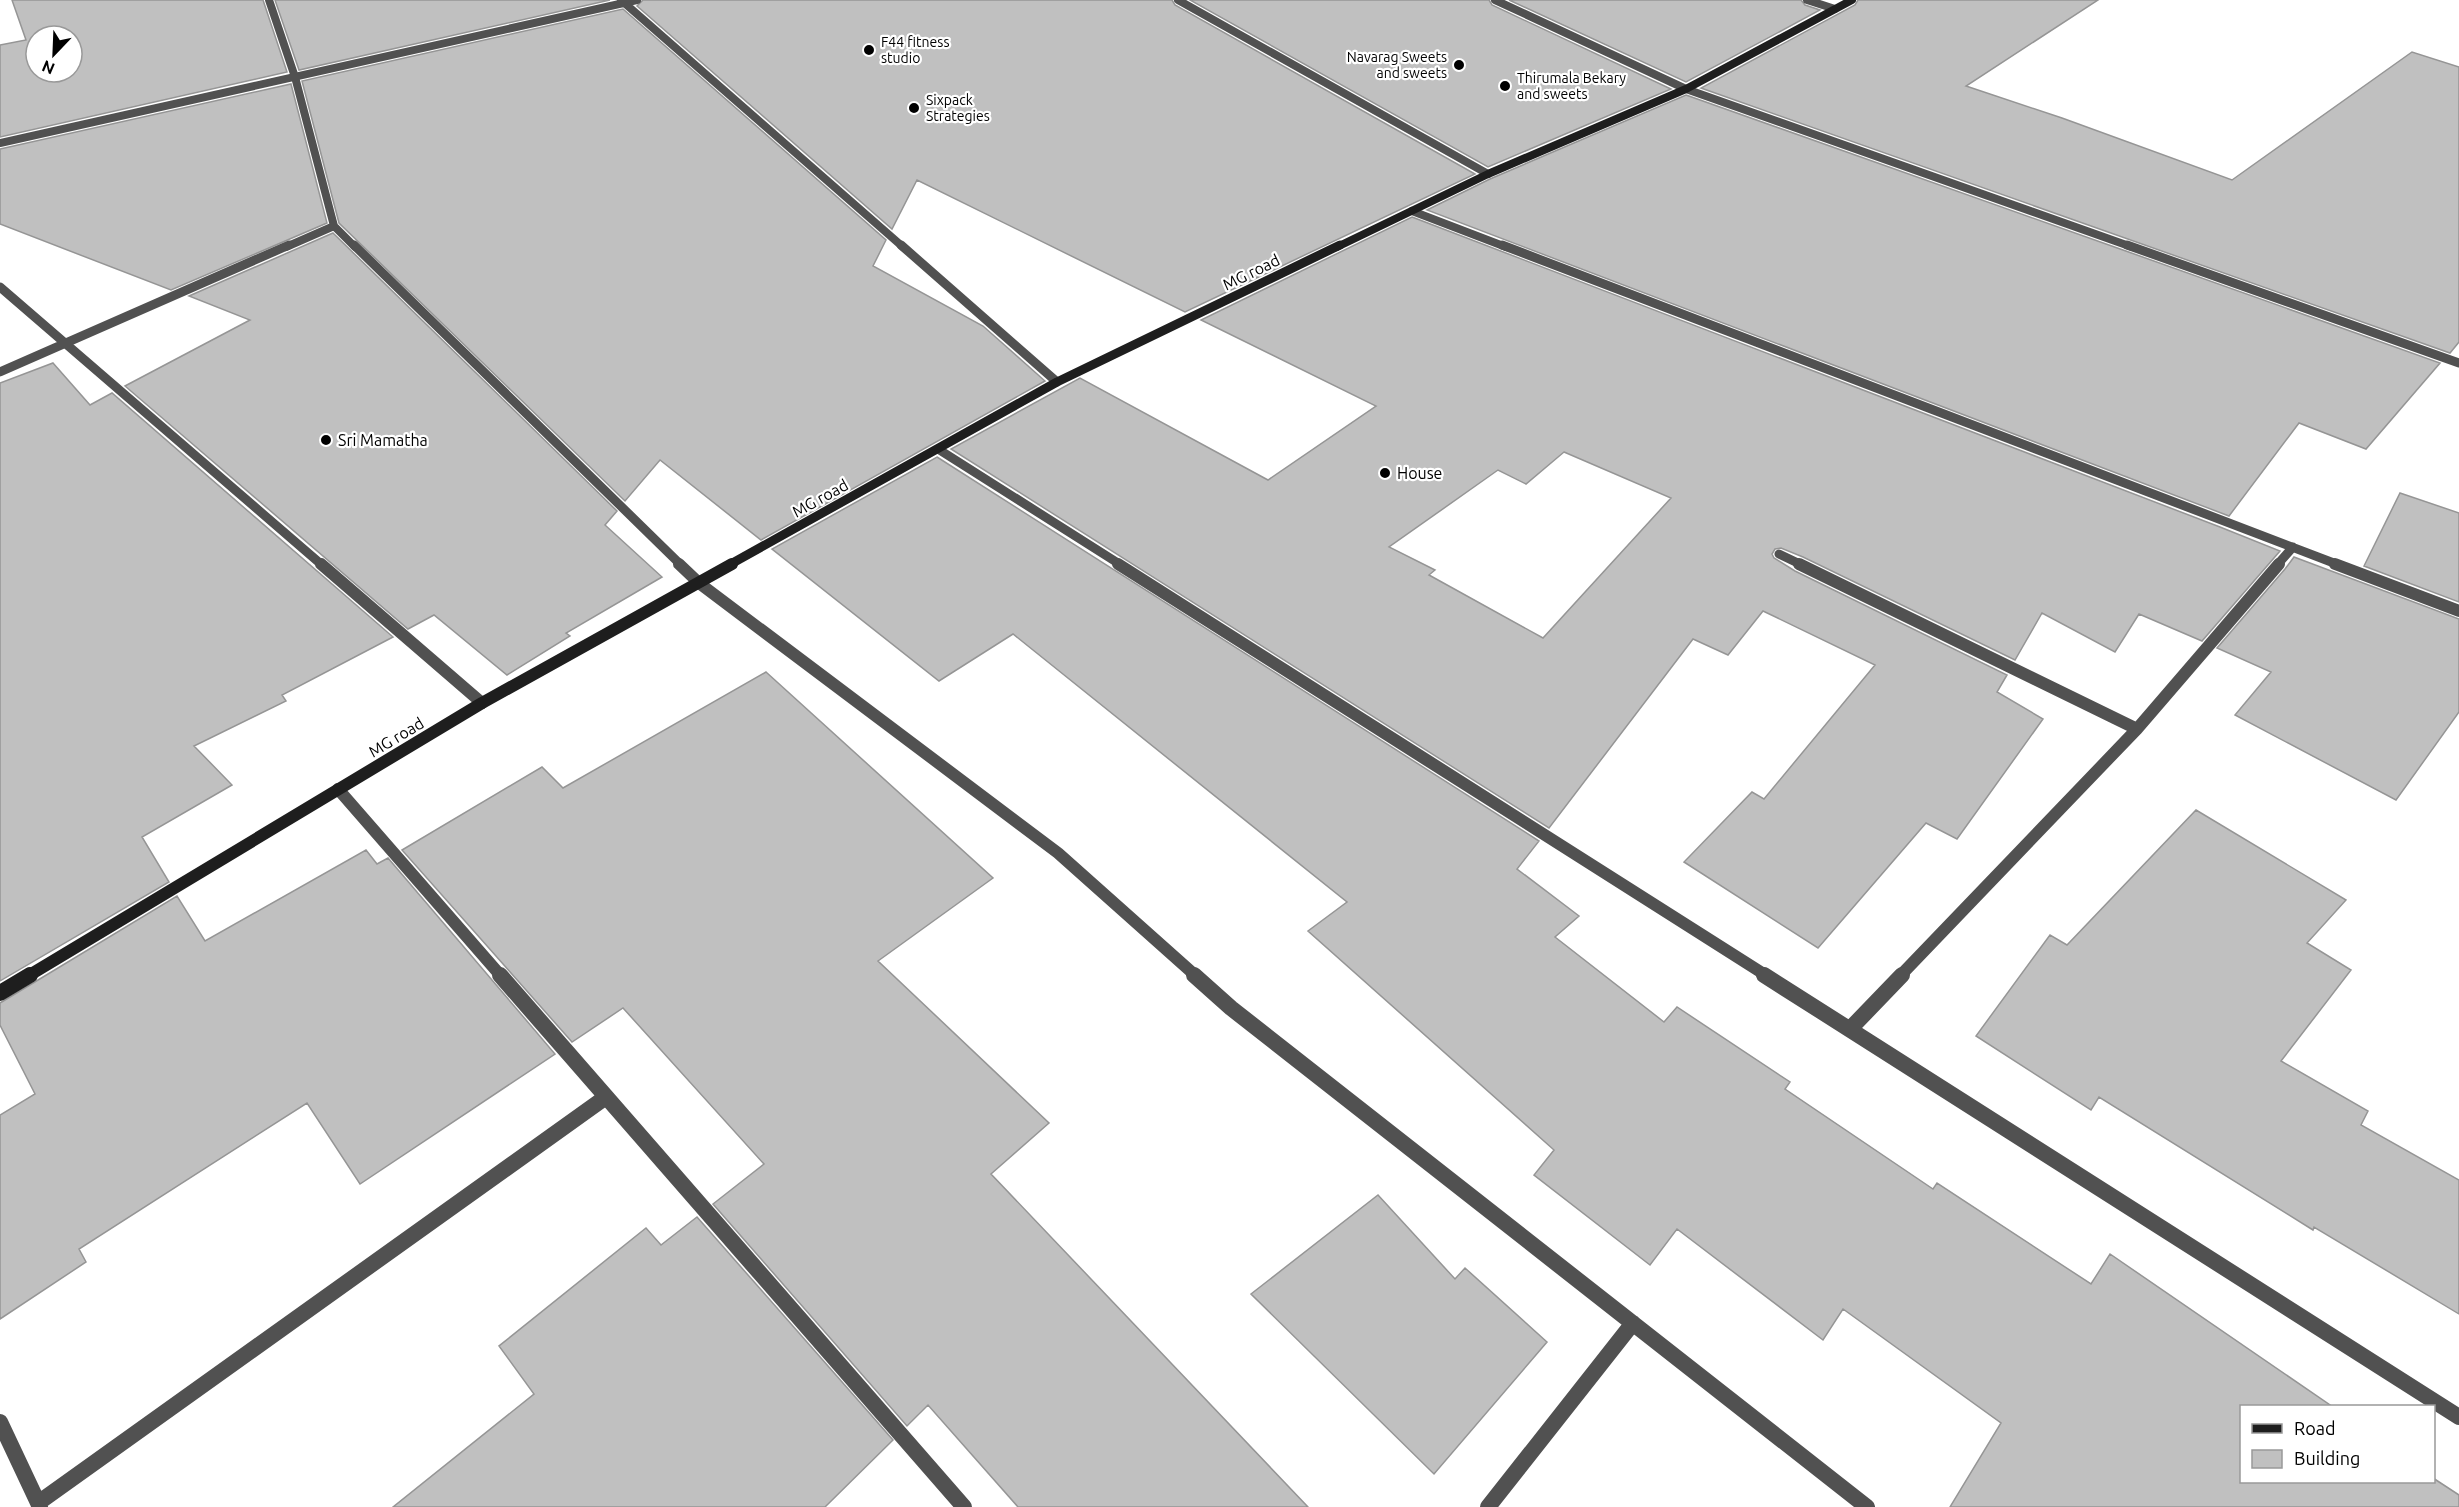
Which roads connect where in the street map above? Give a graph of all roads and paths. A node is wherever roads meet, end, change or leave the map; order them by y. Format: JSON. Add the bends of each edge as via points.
{"nodes":[{"id":1,"x":269,"y":0,"type":"edge"},
{"id":2,"x":638,"y":0,"type":"edge"},
{"id":3,"x":1178,"y":0,"type":"edge"},
{"id":4,"x":1495,"y":0,"type":"edge"},
{"id":5,"x":1808,"y":0,"type":"edge"},
{"id":6,"x":1852,"y":0,"type":"edge"},
{"id":7,"x":623,"y":2,"type":"edge"},
{"id":8,"x":1835,"y":9,"type":"junction"},
{"id":9,"x":295,"y":77,"type":"junction"},
{"id":10,"x":1686,"y":89,"type":"junction"},
{"id":11,"x":0,"y":143,"type":"edge"},
{"id":12,"x":1488,"y":174,"type":"junction"},
{"id":13,"x":1412,"y":211,"type":"junction"},
{"id":14,"x":334,"y":226,"type":"junction"},
{"id":15,"x":0,"y":287,"type":"edge"},
{"id":16,"x":66,"y":344,"type":"junction"},
{"id":17,"x":2459,"y":363,"type":"edge"},
{"id":18,"x":0,"y":372,"type":"edge"},
{"id":19,"x":1057,"y":382,"type":"junction"},
{"id":20,"x":938,"y":449,"type":"junction"},
{"id":21,"x":2293,"y":547,"type":"junction"},
{"id":22,"x":1779,"y":554,"type":"dead end"},
{"id":23,"x":699,"y":582,"type":"junction"},
{"id":24,"x":2459,"y":610,"type":"edge"},
{"id":25,"x":482,"y":703,"type":"junction"},
{"id":26,"x":2137,"y":729,"type":"junction"},
{"id":27,"x":338,"y":789,"type":"junction"},
{"id":28,"x":0,"y":993,"type":"edge"},
{"id":29,"x":1850,"y":1029,"type":"junction"},
{"id":30,"x":606,"y":1097,"type":"junction"},
{"id":31,"x":1633,"y":1323,"type":"junction"},
{"id":32,"x":2459,"y":1417,"type":"edge"},
{"id":33,"x":0,"y":1422,"type":"edge"},
{"id":34,"x":39,"y":1505,"type":"edge"},
{"id":35,"x":964,"y":1507,"type":"edge"},
{"id":36,"x":1488,"y":1507,"type":"edge"},
{"id":37,"x":1867,"y":1507,"type":"edge"}],
"edges":[{"from":1,"to":9,"type":"street"},
{"from":2,"to":7,"type":"street"},
{"from":3,"to":12,"type":"street"},
{"from":4,"to":10,"type":"street"},
{"from":5,"to":8,"type":"street"},
{"from":6,"to":8,"type":"main road","name":"MG road"},
{"from":7,"to":9,"type":"street"},
{"from":7,"to":19,"type":"street"},
{"from":8,"to":10,"type":"main road","name":"MG road"},
{"from":9,"to":11,"type":"street"},
{"from":9,"to":14,"type":"street"},
{"from":10,"to":12,"type":"main road","name":"MG road"},
{"from":10,"to":17,"type":"street"},
{"from":12,"to":13,"type":"main road","name":"MG road"},
{"from":13,"to":19,"type":"main road","name":"MG road"},
{"from":13,"to":21,"type":"street"},
{"from":14,"to":16,"type":"street"},
{"from":14,"to":23,"type":"street"},
{"from":15,"to":16,"type":"street"},
{"from":16,"to":18,"type":"street"},
{"from":16,"to":25,"type":"street"},
{"from":19,"to":20,"type":"main road","name":"MG road"},
{"from":20,"to":23,"type":"main road","name":"MG road"},
{"from":20,"to":29,"type":"street"},
{"from":21,"to":24,"type":"street"},
{"from":21,"to":26,"type":"street"},
{"from":22,"to":26,"type":"street"},
{"from":23,"to":25,"type":"main road","name":"MG road"},
{"from":23,"to":31,"type":"street","via":[[1058,853],[1231,1008]]},
{"from":25,"to":27,"type":"main road","name":"MG road"},
{"from":26,"to":29,"type":"street"},
{"from":27,"to":28,"type":"main road","name":"MG road"},
{"from":27,"to":30,"type":"street"},
{"from":29,"to":32,"type":"street"},
{"from":30,"to":34,"type":"street"},
{"from":30,"to":35,"type":"street"},
{"from":31,"to":36,"type":"street"},
{"from":31,"to":37,"type":"street"},
{"from":33,"to":34,"type":"street"}]}
